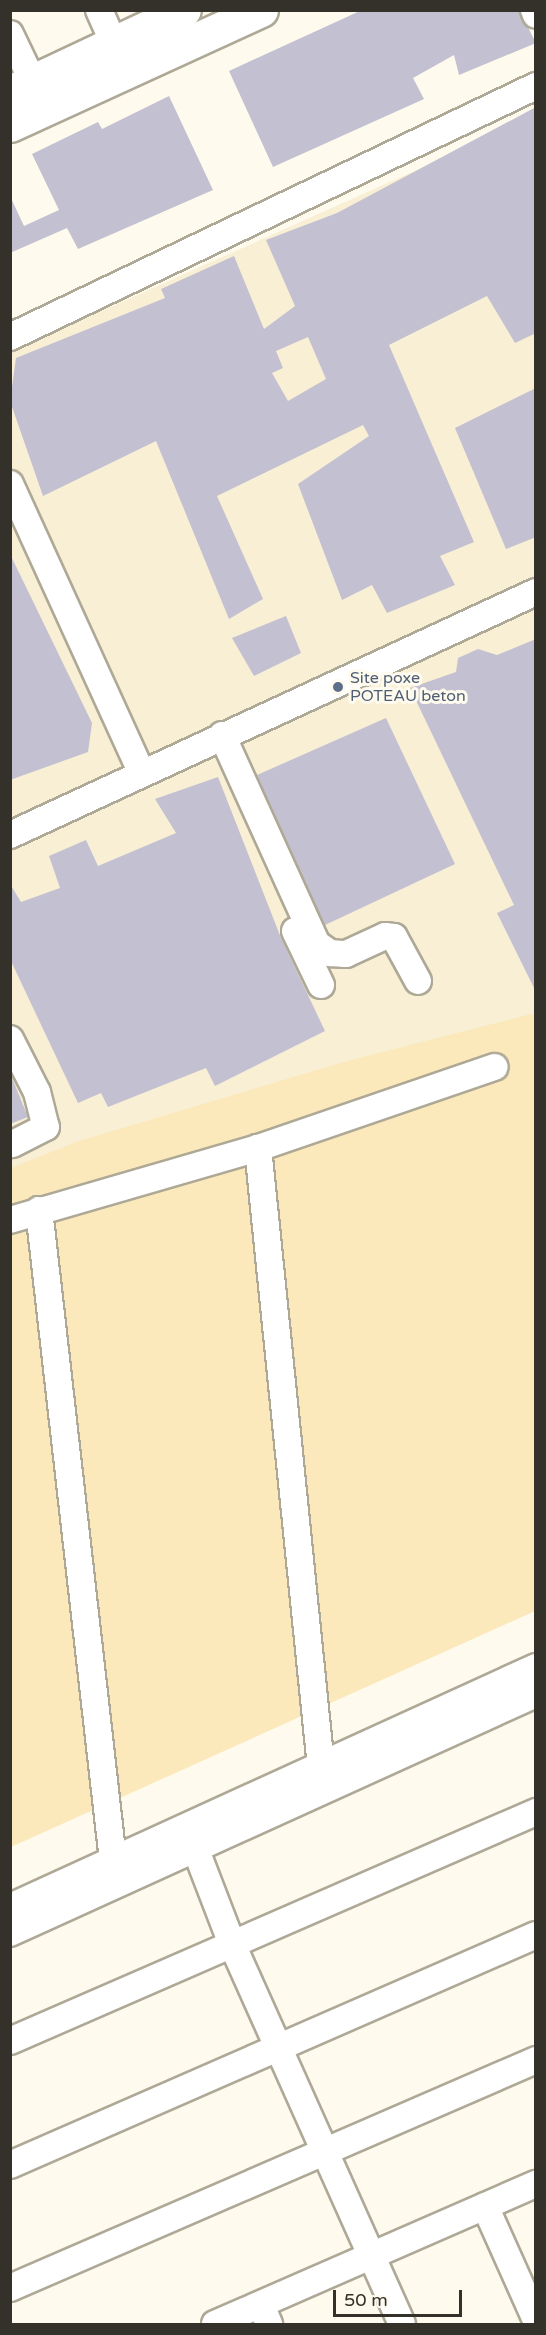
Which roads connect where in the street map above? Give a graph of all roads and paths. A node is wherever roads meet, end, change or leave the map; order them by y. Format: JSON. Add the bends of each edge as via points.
{"nodes":[{"id":1,"x":99,"y":10,"type":"edge"},
{"id":2,"x":261,"y":10,"type":"edge"},
{"id":3,"x":534,"y":10,"type":"edge"},
{"id":4,"x":178,"y":11,"type":"edge"},
{"id":5,"x":536,"y":15,"type":"edge"},
{"id":6,"x":10,"y":34,"type":"edge"},
{"id":7,"x":114,"y":44,"type":"junction"},
{"id":8,"x":536,"y":86,"type":"edge"},
{"id":9,"x":22,"y":87,"type":"edge"},
{"id":10,"x":10,"y":125,"type":"edge"},
{"id":11,"x":10,"y":337,"type":"edge"},
{"id":12,"x":10,"y":484,"type":"edge"},
{"id":13,"x":536,"y":592,"type":"edge"},
{"id":14,"x":215,"y":738,"type":"junction"},
{"id":15,"x":141,"y":772,"type":"junction"},
{"id":16,"x":10,"y":835,"type":"edge"},
{"id":17,"x":417,"y":981,"type":"dead end"},
{"id":18,"x":321,"y":985,"type":"dead end"},
{"id":19,"x":10,"y":1039,"type":"edge"},
{"id":20,"x":495,"y":1067,"type":"dead end"},
{"id":21,"x":12,"y":1144,"type":"edge"},
{"id":22,"x":258,"y":1148,"type":"junction"},
{"id":23,"x":39,"y":1210,"type":"junction"},
{"id":24,"x":10,"y":1220,"type":"edge"},
{"id":25,"x":536,"y":1667,"type":"edge"},
{"id":26,"x":536,"y":1694,"type":"edge"},
{"id":27,"x":321,"y":1767,"type":"junction"},
{"id":28,"x":536,"y":1812,"type":"edge"},
{"id":29,"x":192,"y":1838,"type":"junction"},
{"id":30,"x":113,"y":1861,"type":"junction"},
{"id":31,"x":10,"y":1907,"type":"edge"},
{"id":32,"x":10,"y":1933,"type":"edge"},
{"id":33,"x":536,"y":1935,"type":"edge"},
{"id":34,"x":232,"y":1944,"type":"junction"},
{"id":35,"x":10,"y":2041,"type":"edge"},
{"id":36,"x":282,"y":2048,"type":"junction"},
{"id":37,"x":536,"y":2060,"type":"edge"},
{"id":38,"x":327,"y":2151,"type":"junction"},
{"id":39,"x":10,"y":2165,"type":"edge"},
{"id":40,"x":536,"y":2184,"type":"edge"},
{"id":41,"x":485,"y":2206,"type":"junction"},
{"id":42,"x":373,"y":2258,"type":"junction"},
{"id":43,"x":10,"y":2288,"type":"edge"},
{"id":44,"x":265,"y":2315,"type":"edge"},
{"id":45,"x":536,"y":2320,"type":"edge"},
{"id":46,"x":215,"y":2325,"type":"edge"},
{"id":47,"x":402,"y":2325,"type":"edge"}],
"edges":[{"from":1,"to":7,"type":"street"},
{"from":2,"to":10,"type":"main road"},
{"from":3,"to":5,"type":"street"},
{"from":4,"to":7,"type":"main road"},
{"from":6,"to":9,"type":"street"},
{"from":7,"to":9,"type":"main road"},
{"from":8,"to":11,"type":"street"},
{"from":12,"to":15,"type":"street"},
{"from":13,"to":14,"type":"street"},
{"from":14,"to":15,"type":"street"},
{"from":14,"to":17,"type":"street","via":[[317,944],[330,953],[346,954],[385,936],[394,937]]},
{"from":14,"to":18,"type":"street"},
{"from":15,"to":16,"type":"street"},
{"from":19,"to":21,"type":"street","via":[[37,1092],[46,1127]]},
{"from":20,"to":22,"type":"street"},
{"from":22,"to":23,"type":"street"},
{"from":22,"to":27,"type":"street"},
{"from":23,"to":24,"type":"street"},
{"from":23,"to":30,"type":"street"},
{"from":25,"to":27,"type":"street"},
{"from":26,"to":29,"type":"street"},
{"from":27,"to":29,"type":"street"},
{"from":28,"to":34,"type":"street"},
{"from":29,"to":30,"type":"street"},
{"from":29,"to":32,"type":"street"},
{"from":29,"to":34,"type":"street"},
{"from":30,"to":31,"type":"street"},
{"from":33,"to":36,"type":"street"},
{"from":34,"to":35,"type":"street"},
{"from":34,"to":36,"type":"street"},
{"from":36,"to":38,"type":"street"},
{"from":36,"to":39,"type":"street"},
{"from":37,"to":38,"type":"street"},
{"from":38,"to":42,"type":"street"},
{"from":38,"to":43,"type":"street"},
{"from":40,"to":41,"type":"street"},
{"from":41,"to":42,"type":"street"},
{"from":41,"to":45,"type":"street"},
{"from":42,"to":44,"type":"street"},
{"from":42,"to":47,"type":"street"},
{"from":44,"to":46,"type":"street"}]}
